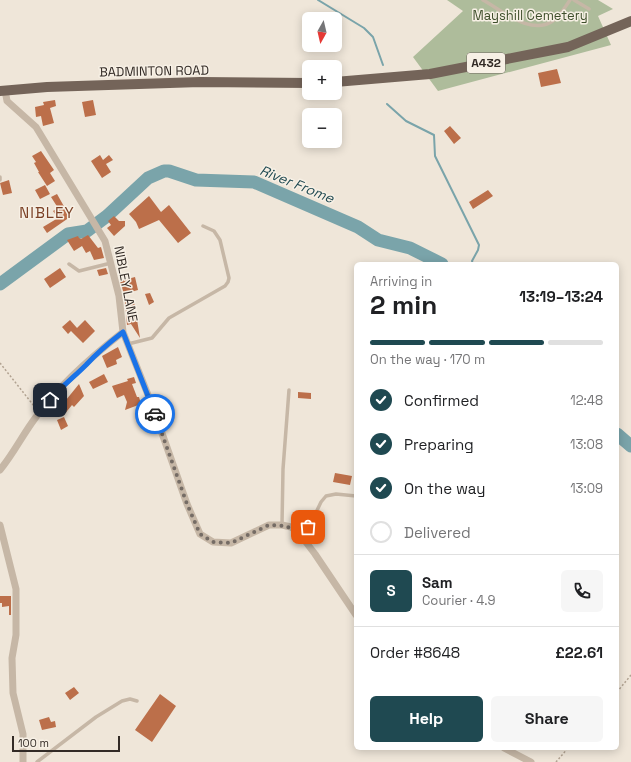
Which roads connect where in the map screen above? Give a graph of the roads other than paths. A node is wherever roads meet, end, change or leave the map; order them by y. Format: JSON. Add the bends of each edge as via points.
{"nodes":[{"id":1,"x":483,"y":0,"type":"edge"},
{"id":2,"x":570,"y":0,"type":"edge"},
{"id":3,"x":574,"y":0,"type":"edge"},
{"id":4,"x":589,"y":9,"type":"dead end"},
{"id":5,"x":631,"y":21,"type":"edge"},
{"id":6,"x":342,"y":81,"type":"edge"},
{"id":7,"x":302,"y":83,"type":"edge"},
{"id":8,"x":2,"y":91,"type":"edge"},
{"id":9,"x":203,"y":226,"type":"dead end"},
{"id":10,"x":111,"y":263,"type":"junction"},
{"id":11,"x":69,"y":264,"type":"dead end"},
{"id":12,"x":123,"y":332,"type":"junction"},
{"id":13,"x":128,"y":344,"type":"junction"},
{"id":14,"x":289,"y":390,"type":"dead end"},
{"id":15,"x":0,"y":470,"type":"edge"},
{"id":16,"x":354,"y":496,"type":"edge"},
{"id":17,"x":0,"y":525,"type":"edge"},
{"id":18,"x":282,"y":525,"type":"junction"},
{"id":19,"x":299,"y":533,"type":"junction"},
{"id":20,"x":354,"y":612,"type":"edge"},
{"id":21,"x":138,"y":701,"type":"dead end"},
{"id":22,"x":508,"y":750,"type":"edge"},
{"id":23,"x":23,"y":762,"type":"edge"},
{"id":24,"x":37,"y":762,"type":"edge"},
{"id":25,"x":531,"y":762,"type":"edge"}],
"edges":[{"from":1,"to":2,"type":"lane","via":[[525,24],[535,26],[553,21]]},
{"from":3,"to":4,"type":"lane"},
{"from":5,"to":6,"type":"main road","number":"A432","via":[[568,47],[430,74]]},
{"from":7,"to":8,"type":"main road","name":"BADMINTON ROAD","via":[[200,82],[47,86]]},
{"from":8,"to":10,"type":"street","name":"NIBLEY LANE","via":[[7,101],[36,127],[99,230]]},
{"from":9,"to":13,"type":"lane","via":[[214,231],[220,240],[228,282],[169,318],[152,338]]},
{"from":10,"to":11,"type":"lane","via":[[79,271]]},
{"from":10,"to":12,"type":"street","name":"NIBLEY LANE","via":[[119,296]]},
{"from":12,"to":13,"type":"street","name":"NIBLEY LANE"},
{"from":12,"to":15,"type":"street","via":[[60,388]]},
{"from":13,"to":18,"type":"street","name":"NIBLEY LANE","via":[[200,534],[213,542],[231,543],[269,525]]},
{"from":14,"to":18,"type":"lane"},
{"from":16,"to":19,"type":"lane","via":[[326,496],[311,523]]},
{"from":17,"to":23,"type":"street","via":[[16,589],[16,635],[12,658],[13,693],[23,734]]},
{"from":18,"to":19,"type":"street"},
{"from":19,"to":20,"type":"street"},
{"from":21,"to":24,"type":"lane","via":[[122,701],[96,717]]},
{"from":22,"to":25,"type":"street"}]}
